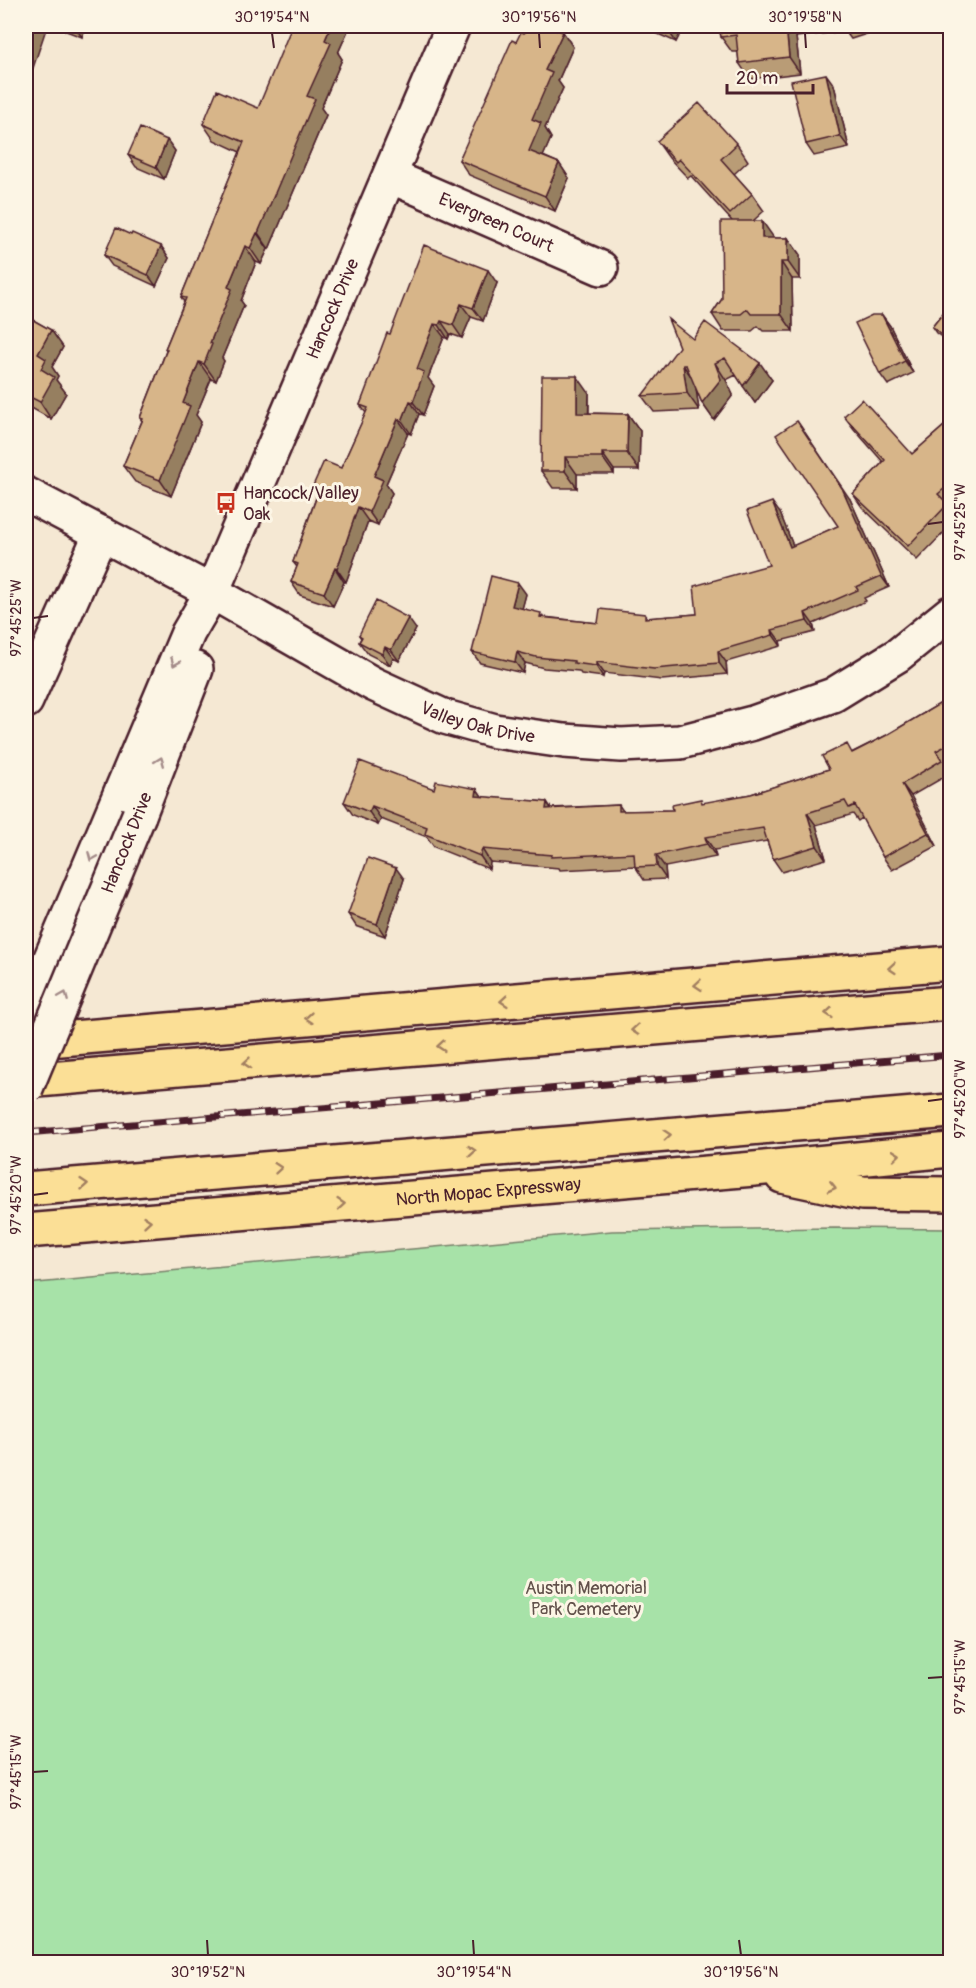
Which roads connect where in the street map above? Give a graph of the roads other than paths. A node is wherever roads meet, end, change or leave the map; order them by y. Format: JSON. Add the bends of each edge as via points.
{"nodes":[{"id":1,"x":453,"y":26,"type":"edge"},
{"id":2,"x":390,"y":176,"type":"junction"},
{"id":3,"x":602,"y":268,"type":"dead end"},
{"id":4,"x":26,"y":494,"type":"edge"},
{"id":5,"x":101,"y":533,"type":"junction"},
{"id":6,"x":212,"y":592,"type":"junction"},
{"id":7,"x":951,"y":614,"type":"edge"},
{"id":8,"x":26,"y":701,"type":"edge"},
{"id":9,"x":127,"y":809,"type":"junction"},
{"id":10,"x":951,"y":963,"type":"edge"},
{"id":11,"x":951,"y":1003,"type":"edge"},
{"id":12,"x":26,"y":1017,"type":"edge"},
{"id":13,"x":26,"y":1042,"type":"edge"},
{"id":14,"x":26,"y":1081,"type":"edge"},
{"id":15,"x":26,"y":1088,"type":"edge"},
{"id":16,"x":951,"y":1111,"type":"edge"},
{"id":17,"x":951,"y":1150,"type":"edge"},
{"id":18,"x":754,"y":1169,"type":"junction"},
{"id":19,"x":26,"y":1189,"type":"edge"},
{"id":20,"x":951,"y":1194,"type":"edge"},
{"id":21,"x":26,"y":1231,"type":"edge"}],
"edges":[{"from":1,"to":2,"type":"street","name":"Hancock Drive"},
{"from":2,"to":3,"type":"street","name":"Evergreen Court"},
{"from":2,"to":6,"type":"street","name":"Hancock Drive"},
{"from":4,"to":5,"type":"street","name":"Valley Oak Drive"},
{"from":5,"to":6,"type":"street","name":"Valley Oak Drive"},
{"from":5,"to":8,"type":"street"},
{"from":6,"to":7,"type":"street","name":"Valley Oak Drive","via":[[373,684],[445,717],[495,731],[621,745],[681,741],[753,723],[833,695],[898,655]]},
{"from":6,"to":9,"type":"street","name":"Hancock Drive","via":[[207,641]]},
{"from":9,"to":12,"type":"street","name":"Hancock Drive","one_way":true},
{"from":15,"to":9,"type":"street","name":"Hancock Drive","one_way":true,"bridge":true},
{"from":10,"to":13,"type":"highway","one_way":true},
{"from":11,"to":14,"type":"highway","one_way":true},
{"from":19,"to":16,"type":"highway","one_way":true},
{"from":18,"to":17,"type":"highway","name":"North Mopac Expressway","one_way":true},
{"from":18,"to":20,"type":"highway","one_way":true,"via":[[862,1193]]},
{"from":21,"to":18,"type":"highway","name":"North Mopac Expressway","one_way":true}]}
